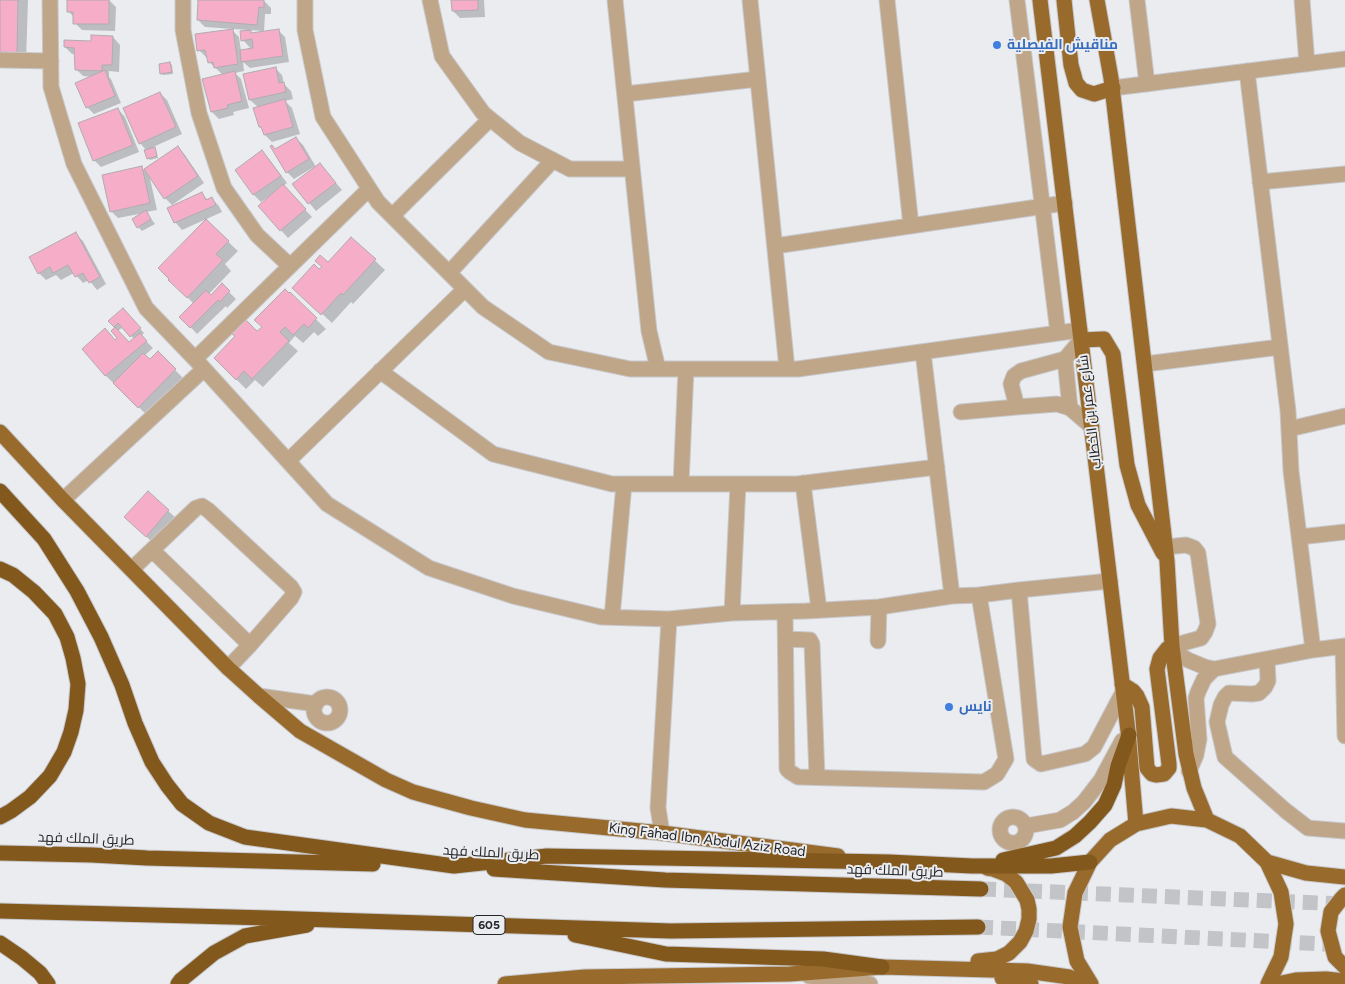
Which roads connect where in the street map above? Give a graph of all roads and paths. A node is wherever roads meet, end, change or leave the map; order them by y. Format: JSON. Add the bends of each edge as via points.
{"nodes":[{"id":1,"x":50,"y":0,"type":"edge"},
{"id":2,"x":182,"y":0,"type":"edge"},
{"id":3,"x":305,"y":0,"type":"edge"},
{"id":4,"x":430,"y":0,"type":"edge"},
{"id":5,"x":615,"y":0,"type":"edge"},
{"id":6,"x":750,"y":0,"type":"edge"},
{"id":7,"x":887,"y":0,"type":"edge"},
{"id":8,"x":1017,"y":0,"type":"edge"},
{"id":9,"x":1040,"y":0,"type":"edge"},
{"id":10,"x":1064,"y":0,"type":"edge"},
{"id":11,"x":1097,"y":0,"type":"edge"},
{"id":12,"x":1137,"y":0,"type":"edge"},
{"id":13,"x":1302,"y":0,"type":"edge"},
{"id":14,"x":1345,"y":59,"type":"edge"},
{"id":15,"x":0,"y":60,"type":"edge"},
{"id":16,"x":51,"y":61,"type":"junction"},
{"id":17,"x":1307,"y":64,"type":"junction"},
{"id":18,"x":1247,"y":72,"type":"junction"},
{"id":19,"x":758,"y":79,"type":"junction"},
{"id":20,"x":1147,"y":84,"type":"junction"},
{"id":21,"x":1113,"y":88,"type":"junction"},
{"id":22,"x":625,"y":94,"type":"junction"},
{"id":23,"x":490,"y":119,"type":"junction"},
{"id":24,"x":553,"y":160,"type":"junction"},
{"id":25,"x":632,"y":169,"type":"junction"},
{"id":26,"x":1345,"y":174,"type":"edge"},
{"id":27,"x":1260,"y":182,"type":"junction"},
{"id":28,"x":369,"y":188,"type":"junction"},
{"id":29,"x":1065,"y":203,"type":"junction"},
{"id":30,"x":1043,"y":206,"type":"junction"},
{"id":31,"x":392,"y":216,"type":"junction"},
{"id":32,"x":911,"y":226,"type":"junction"},
{"id":33,"x":775,"y":246,"type":"junction"},
{"id":34,"x":290,"y":266,"type":"junction"},
{"id":35,"x":449,"y":273,"type":"junction"},
{"id":36,"x":465,"y":289,"type":"junction"},
{"id":37,"x":1058,"y":333,"type":"junction"},
{"id":38,"x":1080,"y":335,"type":"junction"},
{"id":39,"x":1280,"y":347,"type":"junction"},
{"id":40,"x":923,"y":352,"type":"junction"},
{"id":41,"x":1065,"y":359,"type":"junction"},
{"id":42,"x":200,"y":364,"type":"junction"},
{"id":43,"x":1145,"y":364,"type":"junction"},
{"id":44,"x":658,"y":369,"type":"junction"},
{"id":45,"x":686,"y":369,"type":"junction"},
{"id":46,"x":787,"y":369,"type":"junction"},
{"id":47,"x":380,"y":371,"type":"junction"},
{"id":48,"x":1017,"y":407,"type":"junction"},
{"id":49,"x":1070,"y":408,"type":"junction"},
{"id":50,"x":961,"y":412,"type":"dead end"},
{"id":51,"x":1345,"y":416,"type":"edge"},
{"id":52,"x":1092,"y":427,"type":"junction"},
{"id":53,"x":1289,"y":429,"type":"junction"},
{"id":54,"x":0,"y":432,"type":"edge"},
{"id":55,"x":288,"y":461,"type":"junction"},
{"id":56,"x":937,"y":467,"type":"junction"},
{"id":57,"x":803,"y":483,"type":"junction"},
{"id":58,"x":624,"y":484,"type":"junction"},
{"id":59,"x":681,"y":484,"type":"junction"},
{"id":60,"x":738,"y":484,"type":"junction"},
{"id":61,"x":0,"y":491,"type":"edge"},
{"id":62,"x":63,"y":500,"type":"junction"},
{"id":63,"x":1345,"y":532,"type":"edge"},
{"id":64,"x":1300,"y":537,"type":"junction"},
{"id":65,"x":152,"y":550,"type":"junction"},
{"id":66,"x":1167,"y":554,"type":"junction"},
{"id":67,"x":0,"y":569,"type":"edge"},
{"id":68,"x":132,"y":569,"type":"junction"},
{"id":69,"x":1110,"y":581,"type":"junction"},
{"id":70,"x":1019,"y":590,"type":"junction"},
{"id":71,"x":979,"y":595,"type":"junction"},
{"id":72,"x":952,"y":596,"type":"junction"},
{"id":73,"x":879,"y":606,"type":"junction"},
{"id":74,"x":819,"y":610,"type":"junction"},
{"id":75,"x":785,"y":612,"type":"junction"},
{"id":76,"x":732,"y":613,"type":"junction"},
{"id":77,"x":612,"y":617,"type":"junction"},
{"id":78,"x":669,"y":619,"type":"junction"},
{"id":79,"x":786,"y":639,"type":"junction"},
{"id":80,"x":878,"y":641,"type":"dead end"},
{"id":81,"x":250,"y":645,"type":"junction"},
{"id":82,"x":1344,"y":646,"type":"edge"},
{"id":83,"x":1172,"y":648,"type":"junction"},
{"id":84,"x":1313,"y":650,"type":"junction"},
{"id":85,"x":1267,"y":659,"type":"junction"},
{"id":86,"x":228,"y":668,"type":"junction"},
{"id":87,"x":1214,"y":669,"type":"junction"},
{"id":88,"x":1123,"y":688,"type":"junction"},
{"id":89,"x":259,"y":696,"type":"junction"},
{"id":90,"x":316,"y":704,"type":"dead end"},
{"id":91,"x":1128,"y":733,"type":"junction"},
{"id":92,"x":1345,"y":736,"type":"edge"},
{"id":93,"x":1189,"y":771,"type":"junction"},
{"id":94,"x":817,"y":777,"type":"junction"},
{"id":95,"x":0,"y":817,"type":"edge"},
{"id":96,"x":1207,"y":820,"type":"junction"},
{"id":97,"x":1136,"y":824,"type":"junction"},
{"id":98,"x":1026,"y":826,"type":"dead end"},
{"id":99,"x":1345,"y":831,"type":"edge"},
{"id":100,"x":662,"y":833,"type":"junction"},
{"id":101,"x":0,"y":853,"type":"edge"},
{"id":102,"x":890,"y":862,"type":"junction"},
{"id":103,"x":1090,"y":862,"type":"junction"},
{"id":104,"x":1267,"y":862,"type":"junction"},
{"id":105,"x":454,"y":866,"type":"junction"},
{"id":106,"x":972,"y":866,"type":"junction"},
{"id":107,"x":1345,"y":877,"type":"edge"},
{"id":108,"x":981,"y":889,"type":"tunnel mouth"},
{"id":109,"x":1345,"y":895,"type":"edge"},
{"id":110,"x":0,"y":911,"type":"edge"},
{"id":111,"x":338,"y":920,"type":"junction"},
{"id":112,"x":537,"y":926,"type":"junction"},
{"id":113,"x":978,"y":927,"type":"tunnel mouth"},
{"id":114,"x":0,"y":943,"type":"edge"},
{"id":115,"x":1345,"y":966,"type":"edge"},
{"id":116,"x":888,"y":967,"type":"junction"},
{"id":117,"x":931,"y":968,"type":"junction"},
{"id":118,"x":790,"y":974,"type":"junction"},
{"id":119,"x":636,"y":977,"type":"junction"},
{"id":120,"x":589,"y":981,"type":"edge"},
{"id":121,"x":1345,"y":981,"type":"edge"},
{"id":122,"x":48,"y":984,"type":"edge"},
{"id":123,"x":178,"y":984,"type":"edge"},
{"id":124,"x":505,"y":984,"type":"edge"},
{"id":125,"x":621,"y":984,"type":"edge"},
{"id":126,"x":870,"y":984,"type":"edge"},
{"id":127,"x":1031,"y":984,"type":"edge"},
{"id":128,"x":1082,"y":984,"type":"edge"},
{"id":129,"x":1091,"y":984,"type":"edge"},
{"id":130,"x":1268,"y":984,"type":"edge"},
{"id":131,"x":1277,"y":984,"type":"edge"}],
"edges":[{"from":1,"to":16,"type":"street"},
{"from":2,"to":34,"type":"street","via":[[183,30],[199,113],[224,188],[257,235]]},
{"from":3,"to":28,"type":"street","via":[[305,30],[324,117]]},
{"from":4,"to":23,"type":"street","via":[[442,56]]},
{"from":5,"to":22,"type":"street"},
{"from":6,"to":19,"type":"street"},
{"from":7,"to":32,"type":"street"},
{"from":8,"to":30,"type":"street"},
{"from":9,"to":29,"type":"main road","name":"شارع عمر بن الخطاب"},
{"from":10,"to":21,"type":"main road","via":[[1076,83],[1082,90],[1094,94]]},
{"from":11,"to":21,"type":"main road"},
{"from":12,"to":20,"type":"street"},
{"from":13,"to":17,"type":"street"},
{"from":14,"to":17,"type":"street"},
{"from":15,"to":16,"type":"street"},
{"from":16,"to":42,"type":"street","via":[[51,87],[74,164],[146,308]]},
{"from":17,"to":18,"type":"street"},
{"from":18,"to":20,"type":"street"},
{"from":18,"to":27,"type":"street"},
{"from":19,"to":22,"type":"street"},
{"from":19,"to":33,"type":"street"},
{"from":20,"to":21,"type":"street"},
{"from":21,"to":43,"type":"main road"},
{"from":22,"to":25,"type":"street"},
{"from":23,"to":24,"type":"street","via":[[520,143]]},
{"from":23,"to":31,"type":"street"},
{"from":24,"to":25,"type":"street","via":[[570,169]]},
{"from":24,"to":35,"type":"street"},
{"from":25,"to":44,"type":"street","via":[[649,331]]},
{"from":26,"to":27,"type":"street"},
{"from":27,"to":39,"type":"street"},
{"from":28,"to":31,"type":"street"},
{"from":28,"to":34,"type":"street"},
{"from":29,"to":30,"type":"street"},
{"from":29,"to":38,"type":"main road","name":"شارع عمر بن الخطاب"},
{"from":30,"to":32,"type":"street"},
{"from":30,"to":37,"type":"street"},
{"from":31,"to":35,"type":"street"},
{"from":32,"to":33,"type":"street"},
{"from":33,"to":46,"type":"street"},
{"from":34,"to":42,"type":"street"},
{"from":35,"to":36,"type":"street"},
{"from":36,"to":44,"type":"street","via":[[484,307],[549,352],[630,369]]},
{"from":36,"to":47,"type":"street"},
{"from":37,"to":38,"type":"street"},
{"from":37,"to":40,"type":"street"},
{"from":38,"to":41,"type":"street"},
{"from":38,"to":52,"type":"main road","name":"شارع عمر بن الخطاب"},
{"from":38,"to":66,"type":"main road","via":[[1104,339],[1113,354],[1127,465],[1138,505]]},
{"from":39,"to":43,"type":"street"},
{"from":39,"to":53,"type":"street"},
{"from":40,"to":46,"type":"street"},
{"from":40,"to":56,"type":"street"},
{"from":41,"to":48,"type":"street","via":[[1020,371],[1014,376],[1011,384]]},
{"from":41,"to":49,"type":"street"},
{"from":42,"to":55,"type":"street"},
{"from":42,"to":62,"type":"street"},
{"from":43,"to":66,"type":"main road"},
{"from":44,"to":45,"type":"street"},
{"from":45,"to":46,"type":"street"},
{"from":45,"to":59,"type":"street"},
{"from":47,"to":55,"type":"street"},
{"from":47,"to":58,"type":"street","via":[[493,454],[612,484]]},
{"from":48,"to":49,"type":"street","via":[[1057,404]]},
{"from":48,"to":50,"type":"street"},
{"from":49,"to":52,"type":"street"},
{"from":51,"to":53,"type":"street"},
{"from":52,"to":69,"type":"main road","name":"شارع عمر بن الخطاب"},
{"from":53,"to":64,"type":"street"},
{"from":54,"to":62,"type":"main road","name":"King Fahad Ibn Abdul Aziz Road"},
{"from":55,"to":77,"type":"street","via":[[327,504],[429,568],[513,596]]},
{"from":56,"to":57,"type":"street"},
{"from":56,"to":72,"type":"street"},
{"from":57,"to":60,"type":"street"},
{"from":57,"to":74,"type":"street"},
{"from":58,"to":59,"type":"street"},
{"from":58,"to":77,"type":"street"},
{"from":59,"to":60,"type":"street"},
{"from":60,"to":76,"type":"street"},
{"from":61,"to":105,"type":"highway","via":[[44,540],[78,591],[122,685],[152,762],[182,804],[209,823],[245,838]]},
{"from":62,"to":68,"type":"main road","name":"King Fahad Ibn Abdul Aziz Road"},
{"from":63,"to":64,"type":"street"},
{"from":64,"to":84,"type":"street"},
{"from":65,"to":68,"type":"street"},
{"from":65,"to":81,"type":"street"},
{"from":65,"to":81,"type":"street","via":[[202,506],[291,587],[294,592],[291,598]]},
{"from":66,"to":83,"type":"main road"},
{"from":66,"to":83,"type":"street","via":[[1186,545],[1198,553],[1208,624],[1201,638]]},
{"from":67,"to":95,"type":"highway","via":[[34,592],[54,614],[66,637],[78,684],[71,732],[50,776],[30,797]]},
{"from":68,"to":86,"type":"main road","name":"King Fahad Ibn Abdul Aziz Road"},
{"from":69,"to":70,"type":"street"},
{"from":69,"to":88,"type":"main road","name":"شارع عمر بن الخطاب"},
{"from":70,"to":71,"type":"street"},
{"from":70,"to":88,"type":"street","via":[[1034,759],[1040,764],[1085,754],[1094,747]]},
{"from":71,"to":72,"type":"street"},
{"from":71,"to":94,"type":"street","via":[[1006,759],[997,774],[984,782]]},
{"from":72,"to":73,"type":"street"},
{"from":73,"to":74,"type":"street"},
{"from":73,"to":80,"type":"street"},
{"from":74,"to":75,"type":"street"},
{"from":75,"to":76,"type":"street"},
{"from":75,"to":79,"type":"street"},
{"from":76,"to":78,"type":"street"},
{"from":77,"to":78,"type":"street"},
{"from":78,"to":100,"type":"street","via":[[658,808]]},
{"from":79,"to":94,"type":"street","via":[[810,640],[812,644]]},
{"from":79,"to":94,"type":"street","via":[[787,769],[798,777]]},
{"from":81,"to":86,"type":"street"},
{"from":82,"to":84,"type":"street"},
{"from":82,"to":92,"type":"street"},
{"from":83,"to":87,"type":"street","via":[[1188,660]]},
{"from":83,"to":88,"type":"main road","via":[[1160,658],[1157,669],[1169,764],[1167,771],[1160,775],[1152,774],[1147,768],[1142,707],[1132,691]]},
{"from":83,"to":93,"type":"main road"},
{"from":84,"to":85,"type":"street"},
{"from":85,"to":87,"type":"street"},
{"from":85,"to":99,"type":"street","via":[[1268,681],[1265,687],[1259,693],[1229,693],[1221,706],[1217,722],[1225,757],[1308,828]]},
{"from":86,"to":89,"type":"main road","name":"King Fahad Ibn Abdul Aziz Road"},
{"from":87,"to":93,"type":"street","via":[[1204,679],[1196,698],[1199,739]]},
{"from":88,"to":91,"type":"main road","name":"شارع عمر بن الخطاب"},
{"from":89,"to":90,"type":"street"},
{"from":89,"to":100,"type":"main road","name":"King Fahad Ibn Abdul Aziz Road","via":[[300,731],[386,780],[421,794],[525,820]]},
{"from":91,"to":97,"type":"main road","name":"شارع عمر بن الخطاب"},
{"from":91,"to":98,"type":"street","via":[[1101,780],[1084,802],[1060,820]]},
{"from":91,"to":106,"type":"highway","via":[[1114,785],[1104,805],[1074,836],[1056,848]]},
{"from":93,"to":96,"type":"main road"},
{"from":96,"to":97,"type":"main road","via":[[1171,816]]},
{"from":96,"to":104,"type":"main road","via":[[1240,836]]},
{"from":97,"to":103,"type":"main road","via":[[1110,840]]},
{"from":100,"to":102,"type":"main road","name":"King Fahad Ibn Abdul Aziz Road"},
{"from":101,"to":105,"type":"highway","name":"طريق الملك فهد"},
{"from":102,"to":105,"type":"highway","via":[[547,856]]},
{"from":102,"to":106,"type":"highway"},
{"from":103,"to":106,"type":"highway","via":[[1051,866]]},
{"from":103,"to":129,"type":"main road","via":[[1075,893],[1070,927],[1077,961]]},
{"from":104,"to":107,"type":"main road","via":[[1306,873]]},
{"from":104,"to":130,"type":"main road","via":[[1281,892],[1286,924],[1281,957]]},
{"from":105,"to":108,"type":"highway","name":"طريق الملك فهد","via":[[665,880]]},
{"from":106,"to":116,"type":"main road","via":[[1006,874],[1022,890],[1027,900],[1029,919],[1020,942],[997,960],[932,960]]},
{"from":109,"to":115,"type":"main road","via":[[1331,912],[1328,931],[1335,957]]},
{"from":110,"to":111,"type":"highway","number":"605"},
{"from":111,"to":112,"type":"highway","number":"605"},
{"from":111,"to":123,"type":"highway","via":[[245,936],[214,953]]},
{"from":112,"to":113,"type":"highway","number":"605","via":[[671,930]]},
{"from":112,"to":116,"type":"highway","via":[[666,954],[823,959]]},
{"from":114,"to":122,"type":"highway","via":[[40,973]]},
{"from":116,"to":117,"type":"main road"},
{"from":116,"to":118,"type":"main road"},
{"from":117,"to":127,"type":"main road"},
{"from":117,"to":128,"type":"main road","via":[[1041,972],[1069,977]]},
{"from":118,"to":119,"type":"main road"},
{"from":118,"to":126,"type":"street"},
{"from":119,"to":120,"type":"main road"},
{"from":119,"to":125,"type":"street"},
{"from":120,"to":124,"type":"main road"},
{"from":121,"to":131,"type":"main road","via":[[1296,980]]}]}
